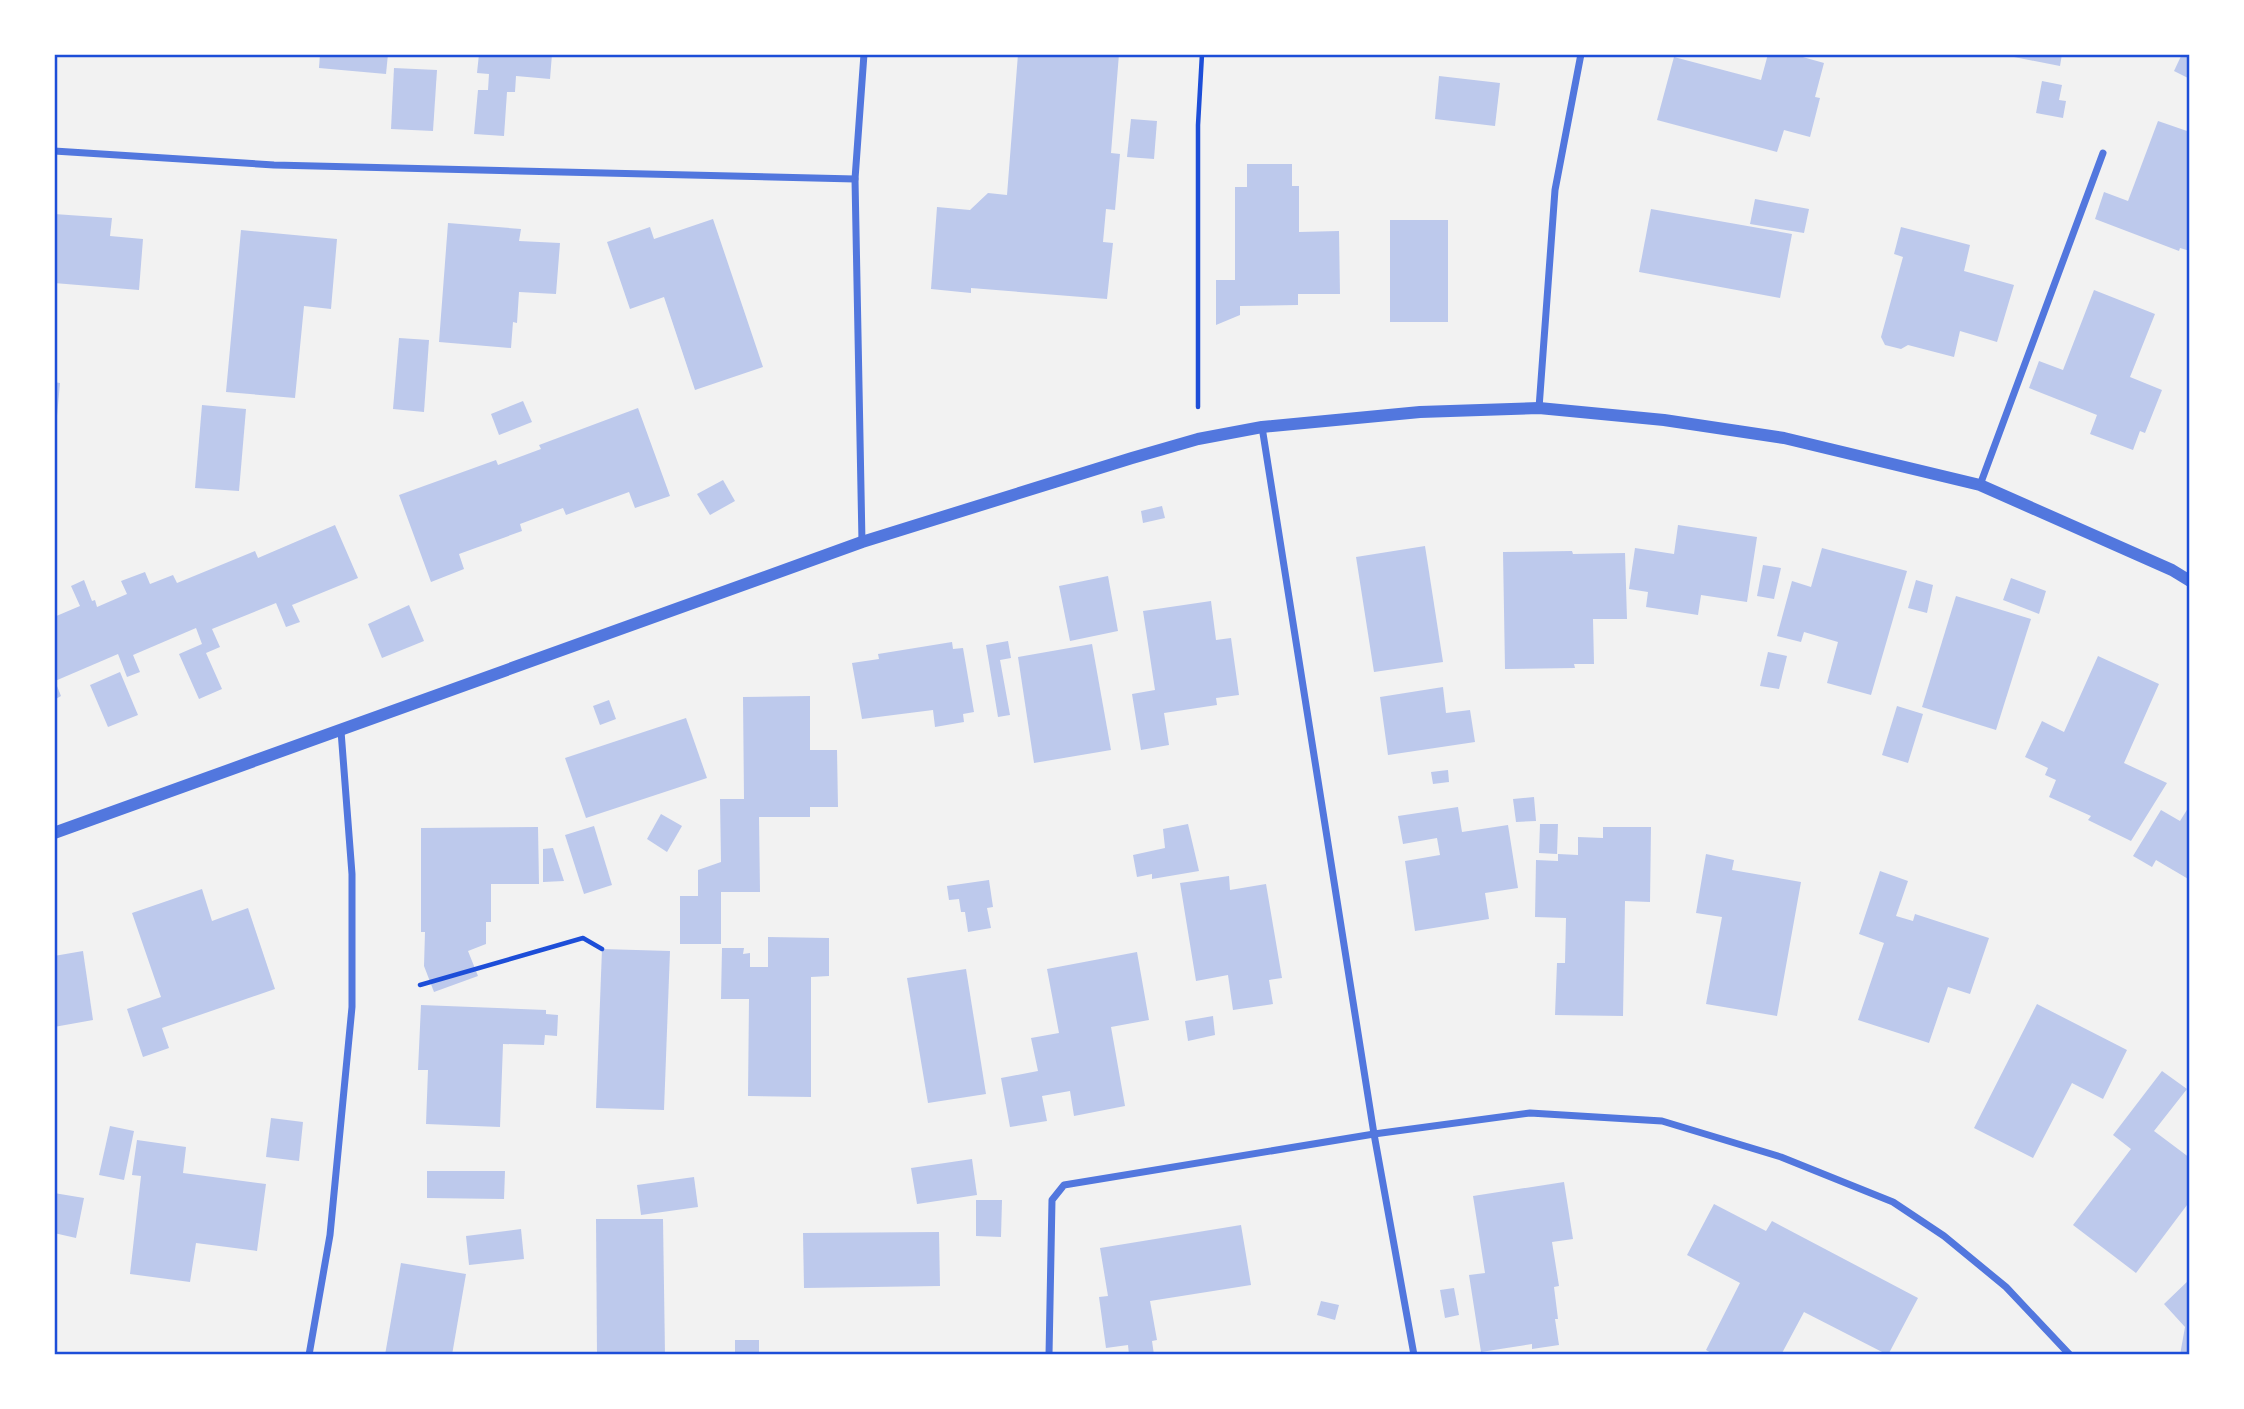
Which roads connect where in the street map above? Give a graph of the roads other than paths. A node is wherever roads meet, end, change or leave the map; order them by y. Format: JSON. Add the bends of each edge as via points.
{"nodes":[{"id":1,"x":864,"y":54,"type":"edge"},
{"id":2,"x":1581,"y":54,"type":"edge"},
{"id":3,"x":54,"y":151,"type":"edge"},
{"id":4,"x":2102,"y":153,"type":"dead end"},
{"id":5,"x":855,"y":179,"type":"junction"},
{"id":6,"x":1539,"y":408,"type":"junction"},
{"id":7,"x":1262,"y":426,"type":"junction"},
{"id":8,"x":1980,"y":485,"type":"junction"},
{"id":9,"x":862,"y":542,"type":"junction"},
{"id":10,"x":2190,"y":581,"type":"edge"},
{"id":11,"x":341,"y":731,"type":"junction"},
{"id":12,"x":54,"y":834,"type":"edge"},
{"id":13,"x":1374,"y":1134,"type":"junction"},
{"id":14,"x":309,"y":1355,"type":"edge"},
{"id":15,"x":1049,"y":1355,"type":"edge"},
{"id":16,"x":1414,"y":1355,"type":"edge"},
{"id":17,"x":2070,"y":1355,"type":"edge"}],
"edges":[{"from":1,"to":5,"type":"street"},
{"from":2,"to":6,"type":"street","via":[[1555,190]]},
{"from":3,"to":5,"type":"street","via":[[274,165]]},
{"from":4,"to":8,"type":"street"},
{"from":5,"to":9,"type":"street"},
{"from":6,"to":7,"type":"street","via":[[1420,412]]},
{"from":6,"to":8,"type":"street","via":[[1784,438]]},
{"from":7,"to":9,"type":"street","via":[[1198,439]]},
{"from":7,"to":13,"type":"street"},
{"from":8,"to":10,"type":"street"},
{"from":9,"to":11,"type":"street"},
{"from":11,"to":12,"type":"street"},
{"from":11,"to":14,"type":"street","via":[[352,874],[352,1007],[330,1235]]},
{"from":13,"to":15,"type":"street","via":[[1064,1185],[1052,1200]]},
{"from":13,"to":16,"type":"street"},
{"from":13,"to":17,"type":"street","via":[[1530,1113],[1662,1121],[1769,1153],[1893,1202],[1944,1236],[2006,1287]]}]}
